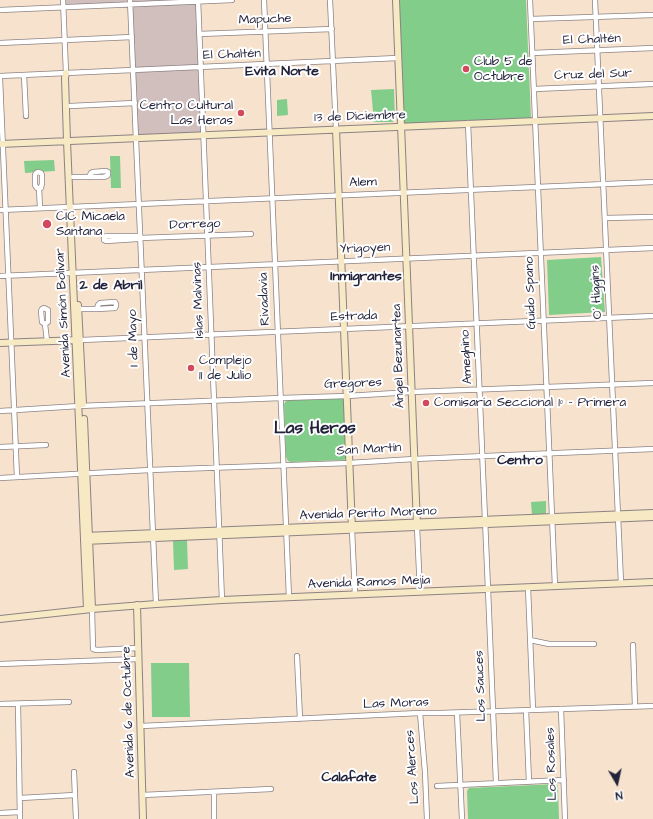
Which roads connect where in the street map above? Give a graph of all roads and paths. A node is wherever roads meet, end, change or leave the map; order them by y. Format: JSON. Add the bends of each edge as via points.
{"nodes":[{"id":1,"x":63,"y":0,"type":"edge"},
{"id":2,"x":232,"y":0,"type":"edge"},
{"id":3,"x":264,"y":0,"type":"edge"},
{"id":4,"x":330,"y":0,"type":"edge"},
{"id":5,"x":396,"y":0,"type":"edge"},
{"id":6,"x":530,"y":0,"type":"edge"},
{"id":7,"x":595,"y":0,"type":"edge"},
{"id":8,"x":198,"y":1,"type":"edge"},
{"id":9,"x":130,"y":2,"type":"edge"},
{"id":10,"x":64,"y":7,"type":"junction"},
{"id":11,"x":0,"y":10,"type":"edge"},
{"id":12,"x":653,"y":15,"type":"edge"},
{"id":13,"x":596,"y":17,"type":"junction"},
{"id":14,"x":531,"y":19,"type":"junction"},
{"id":15,"x":332,"y":29,"type":"junction"},
{"id":16,"x":265,"y":32,"type":"junction"},
{"id":17,"x":199,"y":34,"type":"junction"},
{"id":18,"x":132,"y":37,"type":"junction"},
{"id":19,"x":65,"y":40,"type":"junction"},
{"id":20,"x":0,"y":43,"type":"edge"},
{"id":21,"x":653,"y":48,"type":"edge"},
{"id":22,"x":597,"y":50,"type":"junction"},
{"id":23,"x":532,"y":53,"type":"junction"},
{"id":24,"x":398,"y":58,"type":"junction"},
{"id":25,"x":333,"y":61,"type":"junction"},
{"id":26,"x":267,"y":64,"type":"junction"},
{"id":27,"x":200,"y":67,"type":"junction"},
{"id":28,"x":133,"y":70,"type":"junction"},
{"id":29,"x":66,"y":73,"type":"junction"},
{"id":30,"x":24,"y":75,"type":"junction"},
{"id":31,"x":0,"y":77,"type":"edge"},
{"id":32,"x":653,"y":84,"type":"edge"},
{"id":33,"x":599,"y":86,"type":"junction"},
{"id":34,"x":534,"y":88,"type":"junction"},
{"id":35,"x":135,"y":103,"type":"junction"},
{"id":36,"x":70,"y":106,"type":"junction"},
{"id":37,"x":26,"y":116,"type":"dead end"},
{"id":38,"x":653,"y":116,"type":"edge"},
{"id":39,"x":600,"y":118,"type":"junction"},
{"id":40,"x":535,"y":121,"type":"junction"},
{"id":41,"x":468,"y":124,"type":"junction"},
{"id":42,"x":401,"y":126,"type":"junction"},
{"id":43,"x":336,"y":129,"type":"junction"},
{"id":44,"x":269,"y":132,"type":"junction"},
{"id":45,"x":203,"y":135,"type":"junction"},
{"id":46,"x":136,"y":138,"type":"junction"},
{"id":47,"x":69,"y":141,"type":"junction"},
{"id":48,"x":1,"y":144,"type":"edge"},
{"id":49,"x":73,"y":177,"type":"junction"},
{"id":50,"x":88,"y":177,"type":"dead end"},
{"id":51,"x":653,"y":182,"type":"edge"},
{"id":52,"x":603,"y":184,"type":"junction"},
{"id":53,"x":538,"y":187,"type":"junction"},
{"id":54,"x":39,"y":188,"type":"dead end"},
{"id":55,"x":471,"y":190,"type":"junction"},
{"id":56,"x":404,"y":192,"type":"junction"},
{"id":57,"x":338,"y":195,"type":"junction"},
{"id":58,"x":272,"y":198,"type":"junction"},
{"id":59,"x":206,"y":201,"type":"junction"},
{"id":60,"x":139,"y":204,"type":"junction"},
{"id":61,"x":72,"y":207,"type":"junction"},
{"id":62,"x":40,"y":208,"type":"junction"},
{"id":63,"x":3,"y":210,"type":"edge"},
{"id":64,"x":653,"y":216,"type":"edge"},
{"id":65,"x":605,"y":218,"type":"junction"},
{"id":66,"x":251,"y":234,"type":"dead end"},
{"id":67,"x":207,"y":236,"type":"junction"},
{"id":68,"x":140,"y":238,"type":"junction"},
{"id":69,"x":653,"y":248,"type":"edge"},
{"id":70,"x":606,"y":250,"type":"junction"},
{"id":71,"x":540,"y":253,"type":"junction"},
{"id":72,"x":474,"y":256,"type":"junction"},
{"id":73,"x":406,"y":259,"type":"junction"},
{"id":74,"x":341,"y":262,"type":"junction"},
{"id":75,"x":275,"y":264,"type":"junction"},
{"id":76,"x":209,"y":267,"type":"junction"},
{"id":77,"x":142,"y":270,"type":"junction"},
{"id":78,"x":75,"y":273,"type":"junction"},
{"id":79,"x":0,"y":276,"type":"edge"},
{"id":80,"x":8,"y":276,"type":"junction"},
{"id":81,"x":79,"y":309,"type":"junction"},
{"id":82,"x":97,"y":309,"type":"dead end"},
{"id":83,"x":653,"y":316,"type":"edge"},
{"id":84,"x":609,"y":317,"type":"junction"},
{"id":85,"x":543,"y":320,"type":"junction"},
{"id":86,"x":477,"y":323,"type":"junction"},
{"id":87,"x":45,"y":324,"type":"dead end"},
{"id":88,"x":409,"y":326,"type":"junction"},
{"id":89,"x":344,"y":329,"type":"junction"},
{"id":90,"x":278,"y":331,"type":"junction"},
{"id":91,"x":211,"y":334,"type":"junction"},
{"id":92,"x":144,"y":337,"type":"junction"},
{"id":93,"x":78,"y":340,"type":"junction"},
{"id":94,"x":47,"y":341,"type":"junction"},
{"id":95,"x":0,"y":343,"type":"edge"},
{"id":96,"x":12,"y":343,"type":"junction"},
{"id":97,"x":653,"y":383,"type":"edge"},
{"id":98,"x":612,"y":384,"type":"junction"},
{"id":99,"x":546,"y":387,"type":"junction"},
{"id":100,"x":480,"y":390,"type":"junction"},
{"id":101,"x":412,"y":392,"type":"junction"},
{"id":102,"x":347,"y":396,"type":"junction"},
{"id":103,"x":280,"y":398,"type":"junction"},
{"id":104,"x":214,"y":400,"type":"junction"},
{"id":105,"x":147,"y":403,"type":"junction"},
{"id":106,"x":81,"y":406,"type":"junction"},
{"id":107,"x":15,"y":410,"type":"junction"},
{"id":108,"x":0,"y":411,"type":"edge"},
{"id":109,"x":46,"y":445,"type":"dead end"},
{"id":110,"x":17,"y":446,"type":"junction"},
{"id":111,"x":0,"y":447,"type":"edge"},
{"id":112,"x":653,"y":449,"type":"edge"},
{"id":113,"x":615,"y":450,"type":"junction"},
{"id":114,"x":549,"y":453,"type":"junction"},
{"id":115,"x":483,"y":456,"type":"junction"},
{"id":116,"x":414,"y":459,"type":"junction"},
{"id":117,"x":349,"y":462,"type":"junction"},
{"id":118,"x":283,"y":465,"type":"junction"},
{"id":119,"x":217,"y":468,"type":"junction"},
{"id":120,"x":150,"y":470,"type":"junction"},
{"id":121,"x":84,"y":474,"type":"junction"},
{"id":122,"x":18,"y":477,"type":"junction"},
{"id":123,"x":0,"y":478,"type":"edge"},
{"id":124,"x":653,"y":513,"type":"edge"},
{"id":125,"x":618,"y":516,"type":"junction"},
{"id":126,"x":653,"y":517,"type":"edge"},
{"id":127,"x":552,"y":519,"type":"junction"},
{"id":128,"x":486,"y":522,"type":"junction"},
{"id":129,"x":417,"y":525,"type":"junction"},
{"id":130,"x":286,"y":530,"type":"junction"},
{"id":131,"x":352,"y":530,"type":"junction"},
{"id":132,"x":220,"y":533,"type":"junction"},
{"id":133,"x":153,"y":536,"type":"junction"},
{"id":134,"x":86,"y":539,"type":"junction"},
{"id":135,"x":653,"y":582,"type":"edge"},
{"id":136,"x":621,"y":583,"type":"junction"},
{"id":137,"x":554,"y":586,"type":"junction"},
{"id":138,"x":528,"y":587,"type":"junction"},
{"id":139,"x":488,"y":589,"type":"junction"},
{"id":140,"x":420,"y":592,"type":"junction"},
{"id":141,"x":355,"y":595,"type":"junction"},
{"id":142,"x":289,"y":597,"type":"junction"},
{"id":143,"x":222,"y":600,"type":"junction"},
{"id":144,"x":156,"y":604,"type":"junction"},
{"id":145,"x":137,"y":605,"type":"junction"},
{"id":146,"x":90,"y":609,"type":"junction"},
{"id":147,"x":0,"y":619,"type":"edge"},
{"id":148,"x":530,"y":640,"type":"junction"},
{"id":149,"x":594,"y":644,"type":"dead end"},
{"id":150,"x":633,"y":645,"type":"dead end"},
{"id":151,"x":138,"y":648,"type":"junction"},
{"id":152,"x":297,"y":656,"type":"dead end"},
{"id":153,"x":138,"y":659,"type":"junction"},
{"id":154,"x":0,"y":664,"type":"edge"},
{"id":155,"x":69,"y":702,"type":"dead end"},
{"id":156,"x":0,"y":704,"type":"edge"},
{"id":157,"x":18,"y":704,"type":"junction"},
{"id":158,"x":635,"y":706,"type":"junction"},
{"id":159,"x":653,"y":706,"type":"edge"},
{"id":160,"x":561,"y":709,"type":"junction"},
{"id":161,"x":526,"y":710,"type":"junction"},
{"id":162,"x":533,"y":710,"type":"junction"},
{"id":163,"x":493,"y":711,"type":"junction"},
{"id":164,"x":420,"y":713,"type":"junction"},
{"id":165,"x":458,"y":713,"type":"junction"},
{"id":166,"x":300,"y":719,"type":"junction"},
{"id":167,"x":140,"y":726,"type":"junction"},
{"id":168,"x":74,"y":772,"type":"dead end"},
{"id":169,"x":564,"y":780,"type":"junction"},
{"id":170,"x":529,"y":782,"type":"junction"},
{"id":171,"x":496,"y":783,"type":"junction"},
{"id":172,"x":460,"y":784,"type":"junction"},
{"id":173,"x":437,"y":786,"type":"dead end"},
{"id":174,"x":270,"y":789,"type":"dead end"},
{"id":175,"x":214,"y":792,"type":"junction"},
{"id":176,"x":143,"y":795,"type":"junction"},
{"id":177,"x":75,"y":796,"type":"junction"},
{"id":178,"x":20,"y":798,"type":"junction"},
{"id":179,"x":0,"y":812,"type":"edge"},
{"id":180,"x":20,"y":812,"type":"junction"},
{"id":181,"x":20,"y":819,"type":"edge"},
{"id":182,"x":76,"y":819,"type":"edge"},
{"id":183,"x":143,"y":819,"type":"edge"},
{"id":184,"x":214,"y":819,"type":"edge"},
{"id":185,"x":427,"y":819,"type":"edge"},
{"id":186,"x":462,"y":819,"type":"edge"},
{"id":187,"x":565,"y":819,"type":"edge"}],
"edges":[{"from":1,"to":10,"type":"street"},
{"from":2,"to":8,"type":"street"},
{"from":3,"to":16,"type":"street","name":"Rivadavia"},
{"from":4,"to":15,"type":"street"},
{"from":5,"to":24,"type":"street","name":"Ángel Bezunartea"},
{"from":6,"to":14,"type":"street","name":"Guido Spano"},
{"from":7,"to":13,"type":"street","name":"O´ Higgins"},
{"from":8,"to":9,"type":"street"},
{"from":8,"to":17,"type":"street","name":"Islas Malvinas"},
{"from":9,"to":10,"type":"street"},
{"from":9,"to":18,"type":"street","name":"1 de Mayo"},
{"from":10,"to":11,"type":"street"},
{"from":10,"to":19,"type":"street"},
{"from":12,"to":13,"type":"street"},
{"from":13,"to":14,"type":"street"},
{"from":13,"to":22,"type":"street","name":"O´ Higgins"},
{"from":14,"to":23,"type":"street","name":"Guido Spano"},
{"from":15,"to":16,"type":"street","name":"Mapuche"},
{"from":15,"to":25,"type":"street"},
{"from":16,"to":17,"type":"street","name":"Mapuche"},
{"from":16,"to":26,"type":"street","name":"Rivadavia"},
{"from":17,"to":27,"type":"street","name":"Islas Malvinas"},
{"from":18,"to":19,"type":"street"},
{"from":18,"to":28,"type":"street","name":"1 de Mayo"},
{"from":19,"to":20,"type":"street"},
{"from":19,"to":29,"type":"street"},
{"from":21,"to":22,"type":"street","name":"El Chaltén"},
{"from":22,"to":23,"type":"street","name":"El Chaltén"},
{"from":22,"to":33,"type":"street","name":"O´ Higgins"},
{"from":23,"to":34,"type":"street","name":"Guido Spano"},
{"from":24,"to":25,"type":"street","name":"El Chaltén"},
{"from":24,"to":42,"type":"street","name":"Ángel Bezunartea"},
{"from":25,"to":26,"type":"street","name":"El Chaltén"},
{"from":25,"to":43,"type":"street"},
{"from":26,"to":27,"type":"street","name":"El Chaltén"},
{"from":26,"to":44,"type":"street","name":"Rivadavia"},
{"from":27,"to":28,"type":"street","name":"El Chaltén"},
{"from":27,"to":45,"type":"street","name":"Islas Malvinas"},
{"from":28,"to":29,"type":"street","name":"El Chaltén"},
{"from":28,"to":35,"type":"street","name":"1 de Mayo"},
{"from":29,"to":30,"type":"street","name":"El Chaltén"},
{"from":29,"to":36,"type":"street","name":"Avenida Simón Bolívar","via":[[69,78]]},
{"from":29,"to":47,"type":"street","name":"Avenida Simón Bolívar"},
{"from":30,"to":31,"type":"street","name":"El Chaltén"},
{"from":30,"to":37,"type":"street"},
{"from":31,"to":48,"type":"street"},
{"from":32,"to":33,"type":"street","name":"Cruz del Sur"},
{"from":33,"to":34,"type":"street","name":"Cruz del Sur"},
{"from":33,"to":39,"type":"street","name":"O´ Higgins"},
{"from":34,"to":40,"type":"street","name":"Guido Spano"},
{"from":35,"to":36,"type":"street"},
{"from":35,"to":46,"type":"street","name":"1 de Mayo"},
{"from":36,"to":47,"type":"street","name":"Avenida Simón Bolívar"},
{"from":38,"to":39,"type":"street","name":"13 de Diciembre"},
{"from":39,"to":40,"type":"street","name":"13 de Diciembre"},
{"from":39,"to":52,"type":"street","name":"O´ Higgins"},
{"from":40,"to":41,"type":"street","name":"13 de Diciembre"},
{"from":40,"to":53,"type":"street","name":"Guido Spano"},
{"from":41,"to":42,"type":"street","name":"13 de Diciembre"},
{"from":41,"to":55,"type":"street","name":"Ameghino"},
{"from":42,"to":43,"type":"street","name":"13 de Diciembre"},
{"from":42,"to":56,"type":"street","name":"Ángel Bezunartea"},
{"from":43,"to":44,"type":"street","name":"13 de Diciembre"},
{"from":43,"to":57,"type":"street"},
{"from":44,"to":45,"type":"street","name":"13 de Diciembre"},
{"from":44,"to":58,"type":"street","name":"Rivadavia"},
{"from":45,"to":46,"type":"street","name":"13 de Diciembre"},
{"from":45,"to":59,"type":"street","name":"Islas Malvinas"},
{"from":46,"to":47,"type":"street","name":"13 de Diciembre"},
{"from":46,"to":60,"type":"street","name":"1 de Mayo"},
{"from":47,"to":48,"type":"street","name":"13 de Diciembre"},
{"from":47,"to":49,"type":"street","name":"Avenida Simón Bolívar"},
{"from":47,"to":61,"type":"street","name":"Avenida Simón Bolívar"},
{"from":48,"to":63,"type":"street"},
{"from":49,"to":50,"type":"street"},
{"from":49,"to":61,"type":"street","name":"Avenida Simón Bolívar"},
{"from":51,"to":52,"type":"street","name":"Alem"},
{"from":52,"to":53,"type":"street","name":"Alem"},
{"from":52,"to":65,"type":"street","name":"O´ Higgins"},
{"from":53,"to":55,"type":"street","name":"Alem"},
{"from":53,"to":71,"type":"street","name":"Guido Spano"},
{"from":54,"to":62,"type":"street"},
{"from":55,"to":56,"type":"street","name":"Alem"},
{"from":55,"to":72,"type":"street","name":"Ameghino"},
{"from":56,"to":57,"type":"street","name":"Alem"},
{"from":56,"to":73,"type":"street","name":"Ángel Bezunartea"},
{"from":57,"to":58,"type":"street","name":"Alem"},
{"from":57,"to":74,"type":"street"},
{"from":58,"to":59,"type":"street","name":"Alem"},
{"from":58,"to":75,"type":"street","name":"Rivadavia"},
{"from":59,"to":60,"type":"street","name":"Alem"},
{"from":59,"to":67,"type":"street","name":"Islas Malvinas"},
{"from":60,"to":61,"type":"street","name":"Alem"},
{"from":60,"to":68,"type":"street","name":"1 de Mayo"},
{"from":61,"to":62,"type":"street","name":"Alem"},
{"from":61,"to":78,"type":"street","name":"Avenida Simón Bolívar"},
{"from":62,"to":63,"type":"street","name":"Alem"},
{"from":63,"to":80,"type":"street"},
{"from":64,"to":65,"type":"street"},
{"from":65,"to":70,"type":"street","name":"O´ Higgins"},
{"from":66,"to":67,"type":"street","name":"Dorrego"},
{"from":67,"to":68,"type":"street","name":"Dorrego"},
{"from":67,"to":76,"type":"street","name":"Islas Malvinas"},
{"from":68,"to":68,"type":"street","name":"Dorrego","via":[[107,236],[104,240],[106,241]]},
{"from":68,"to":77,"type":"street","name":"1 de Mayo"},
{"from":69,"to":70,"type":"street","name":"Yrigoyen"},
{"from":70,"to":71,"type":"street","name":"Yrigoyen"},
{"from":70,"to":84,"type":"street","name":"O´ Higgins"},
{"from":71,"to":72,"type":"street","name":"Yrigoyen"},
{"from":71,"to":85,"type":"street","name":"Guido Spano"},
{"from":72,"to":73,"type":"street","name":"Yrigoyen"},
{"from":72,"to":86,"type":"street","name":"Ameghino"},
{"from":73,"to":74,"type":"street","name":"Yrigoyen"},
{"from":73,"to":88,"type":"street","name":"Ángel Bezunartea"},
{"from":74,"to":75,"type":"street","name":"Yrigoyen"},
{"from":74,"to":89,"type":"street"},
{"from":75,"to":76,"type":"street","name":"Yrigoyen"},
{"from":75,"to":90,"type":"street","name":"Rivadavia"},
{"from":76,"to":77,"type":"street","name":"Yrigoyen"},
{"from":76,"to":91,"type":"street","name":"Islas Malvinas"},
{"from":77,"to":78,"type":"street","name":"Yrigoyen"},
{"from":77,"to":92,"type":"street","name":"1 de Mayo"},
{"from":78,"to":80,"type":"street","name":"Yrigoyen"},
{"from":78,"to":81,"type":"street","name":"Avenida Simón Bolívar"},
{"from":78,"to":93,"type":"street","name":"Avenida Simón Bolívar"},
{"from":79,"to":80,"type":"street","name":"Yrigoyen"},
{"from":80,"to":96,"type":"street"},
{"from":81,"to":82,"type":"street"},
{"from":81,"to":93,"type":"street","name":"Avenida Simón Bolívar"},
{"from":83,"to":84,"type":"street","name":"Estrada"},
{"from":84,"to":85,"type":"street","name":"Estrada"},
{"from":84,"to":98,"type":"street","name":"O´ Higgins"},
{"from":85,"to":86,"type":"street","name":"Estrada"},
{"from":85,"to":99,"type":"street","name":"Guido Spano"},
{"from":86,"to":88,"type":"street","name":"Estrada"},
{"from":86,"to":100,"type":"street","name":"Ameghino"},
{"from":87,"to":94,"type":"street"},
{"from":88,"to":89,"type":"street","name":"Estrada"},
{"from":88,"to":101,"type":"street","name":"Ángel Bezunartea"},
{"from":89,"to":90,"type":"street","name":"Estrada"},
{"from":89,"to":102,"type":"street"},
{"from":90,"to":91,"type":"street","name":"Estrada"},
{"from":90,"to":103,"type":"street","name":"Rivadavia"},
{"from":91,"to":92,"type":"street","name":"Estrada"},
{"from":91,"to":104,"type":"street","name":"Islas Malvinas"},
{"from":92,"to":93,"type":"street","name":"Estrada"},
{"from":92,"to":105,"type":"street","name":"1 de Mayo"},
{"from":93,"to":94,"type":"street"},
{"from":93,"to":106,"type":"street","name":"Avenida Simón Bolívar"},
{"from":94,"to":96,"type":"street"},
{"from":95,"to":96,"type":"street"},
{"from":96,"to":107,"type":"street"},
{"from":97,"to":98,"type":"street","name":"Gregores"},
{"from":98,"to":99,"type":"street","name":"Gregores"},
{"from":98,"to":113,"type":"street","name":"O´ Higgins"},
{"from":99,"to":100,"type":"street","name":"Gregores"},
{"from":99,"to":114,"type":"street","name":"Guido Spano"},
{"from":100,"to":101,"type":"street","name":"Gregores"},
{"from":100,"to":115,"type":"street","name":"Ameghino"},
{"from":101,"to":102,"type":"street","name":"Gregores"},
{"from":101,"to":116,"type":"street","name":"Ángel Bezunartea"},
{"from":102,"to":103,"type":"street","name":"Gregores"},
{"from":102,"to":117,"type":"street"},
{"from":103,"to":104,"type":"street","name":"Gregores"},
{"from":103,"to":118,"type":"street","name":"Rivadavia"},
{"from":104,"to":105,"type":"street","name":"Gregores"},
{"from":104,"to":119,"type":"street","name":"Islas Malvinas"},
{"from":105,"to":106,"type":"street","name":"Gregores"},
{"from":105,"to":120,"type":"street","name":"1 de Mayo"},
{"from":106,"to":107,"type":"street","name":"Gregores"},
{"from":106,"to":121,"type":"street","name":"Avenida Simón Bolívar"},
{"from":107,"to":108,"type":"street","name":"Gregores"},
{"from":107,"to":110,"type":"street"},
{"from":109,"to":110,"type":"street"},
{"from":110,"to":111,"type":"street"},
{"from":110,"to":122,"type":"street"},
{"from":112,"to":113,"type":"street","name":"San Martín"},
{"from":113,"to":114,"type":"street","name":"San Martín"},
{"from":113,"to":125,"type":"street","name":"O´ Higgins"},
{"from":114,"to":115,"type":"street","name":"San Martín"},
{"from":114,"to":127,"type":"street","name":"Guido Spano"},
{"from":115,"to":116,"type":"street","name":"San Martín"},
{"from":115,"to":128,"type":"street","name":"Ameghino"},
{"from":116,"to":117,"type":"street","name":"San Martín"},
{"from":116,"to":129,"type":"street","name":"Ángel Bezunartea"},
{"from":117,"to":118,"type":"street","name":"San Martín"},
{"from":117,"to":131,"type":"street"},
{"from":118,"to":119,"type":"street","name":"San Martín"},
{"from":118,"to":130,"type":"street","name":"Rivadavia"},
{"from":119,"to":120,"type":"street","name":"San Martín"},
{"from":119,"to":132,"type":"street","name":"Islas Malvinas"},
{"from":120,"to":121,"type":"street","name":"San Martín"},
{"from":120,"to":133,"type":"street","name":"1 de Mayo"},
{"from":121,"to":122,"type":"street","name":"San Martín"},
{"from":121,"to":134,"type":"street","name":"Avenida Simón Bolívar"},
{"from":122,"to":123,"type":"street","name":"San Martín"},
{"from":124,"to":125,"type":"street","name":"Avenida Perito Moreno"},
{"from":125,"to":126,"type":"street","name":"Avenida Perito Moreno"},
{"from":125,"to":127,"type":"street","name":"Avenida Perito Moreno"},
{"from":125,"to":136,"type":"street","name":"O´ Higgins"},
{"from":127,"to":128,"type":"street","name":"Avenida Perito Moreno"},
{"from":127,"to":137,"type":"street","name":"Guido Spano"},
{"from":128,"to":129,"type":"street","name":"Avenida Perito Moreno"},
{"from":128,"to":139,"type":"street","name":"Ameghino"},
{"from":129,"to":131,"type":"street","name":"Avenida Perito Moreno"},
{"from":129,"to":140,"type":"street","name":"Ángel Bezunartea"},
{"from":130,"to":131,"type":"street","name":"Avenida Perito Moreno"},
{"from":130,"to":132,"type":"street","name":"Avenida Perito Moreno"},
{"from":130,"to":142,"type":"street","name":"Rivadavia"},
{"from":131,"to":141,"type":"street"},
{"from":132,"to":133,"type":"street","name":"Avenida Perito Moreno"},
{"from":132,"to":143,"type":"street","name":"Islas Malvinas"},
{"from":133,"to":134,"type":"street","name":"Avenida Perito Moreno"},
{"from":133,"to":144,"type":"street","name":"1 de Mayo"},
{"from":134,"to":146,"type":"street","name":"Avenida Simón Bolívar"},
{"from":135,"to":136,"type":"street","name":"Avenida Ramos Mejía"},
{"from":136,"to":137,"type":"street","name":"Avenida Ramos Mejía"},
{"from":137,"to":138,"type":"street","name":"Avenida Ramos Mejía"},
{"from":138,"to":139,"type":"street","name":"Avenida Ramos Mejía"},
{"from":138,"to":148,"type":"street"},
{"from":139,"to":140,"type":"street","name":"Avenida Ramos Mejía"},
{"from":139,"to":163,"type":"street","name":"Los Sauces"},
{"from":140,"to":141,"type":"street","name":"Avenida Ramos Mejía"},
{"from":141,"to":142,"type":"street","name":"Avenida Ramos Mejía"},
{"from":142,"to":143,"type":"street","name":"Avenida Ramos Mejía"},
{"from":143,"to":144,"type":"street","name":"Avenida Ramos Mejía"},
{"from":144,"to":145,"type":"street","name":"Avenida Ramos Mejía"},
{"from":145,"to":146,"type":"street","name":"Avenida Ramos Mejía"},
{"from":145,"to":151,"type":"street","name":"Avenida 6 de Octubre"},
{"from":146,"to":147,"type":"street","name":"Avenida Ramos Mejía"},
{"from":146,"to":151,"type":"street","via":[[93,649]]},
{"from":148,"to":149,"type":"street","via":[[550,644]]},
{"from":148,"to":162,"type":"street"},
{"from":150,"to":158,"type":"street"},
{"from":151,"to":153,"type":"street","name":"Avenida 6 de Octubre"},
{"from":152,"to":166,"type":"street"},
{"from":153,"to":154,"type":"street"},
{"from":153,"to":167,"type":"street","name":"Avenida 6 de Octubre"},
{"from":155,"to":157,"type":"street"},
{"from":156,"to":157,"type":"street"},
{"from":157,"to":178,"type":"street"},
{"from":158,"to":159,"type":"street","name":"Las Moras"},
{"from":158,"to":160,"type":"street","name":"Las Moras"},
{"from":160,"to":162,"type":"street","name":"Las Moras"},
{"from":160,"to":169,"type":"street","name":"Los Rosales"},
{"from":161,"to":162,"type":"street","name":"Las Moras"},
{"from":161,"to":163,"type":"street","name":"Las Moras"},
{"from":161,"to":170,"type":"street"},
{"from":163,"to":165,"type":"street","name":"Las Moras"},
{"from":163,"to":171,"type":"street","name":"Los Sauces"},
{"from":164,"to":165,"type":"street","name":"Las Moras"},
{"from":164,"to":166,"type":"street","name":"Las Moras"},
{"from":164,"to":185,"type":"street","name":"Los Alerces"},
{"from":165,"to":172,"type":"street"},
{"from":166,"to":167,"type":"street","name":"Las Moras"},
{"from":167,"to":176,"type":"street","name":"Avenida 6 de Octubre"},
{"from":168,"to":177,"type":"street"},
{"from":169,"to":170,"type":"street"},
{"from":169,"to":187,"type":"street","name":"Los Rosales"},
{"from":170,"to":171,"type":"street"},
{"from":171,"to":172,"type":"street"},
{"from":172,"to":173,"type":"street"},
{"from":172,"to":186,"type":"street"},
{"from":174,"to":175,"type":"street"},
{"from":175,"to":176,"type":"street"},
{"from":175,"to":184,"type":"street"},
{"from":176,"to":183,"type":"street","name":"Avenida 6 de Octubre"},
{"from":177,"to":178,"type":"street"},
{"from":177,"to":182,"type":"street"},
{"from":178,"to":180,"type":"street"},
{"from":179,"to":180,"type":"street"},
{"from":180,"to":181,"type":"street"}]}
